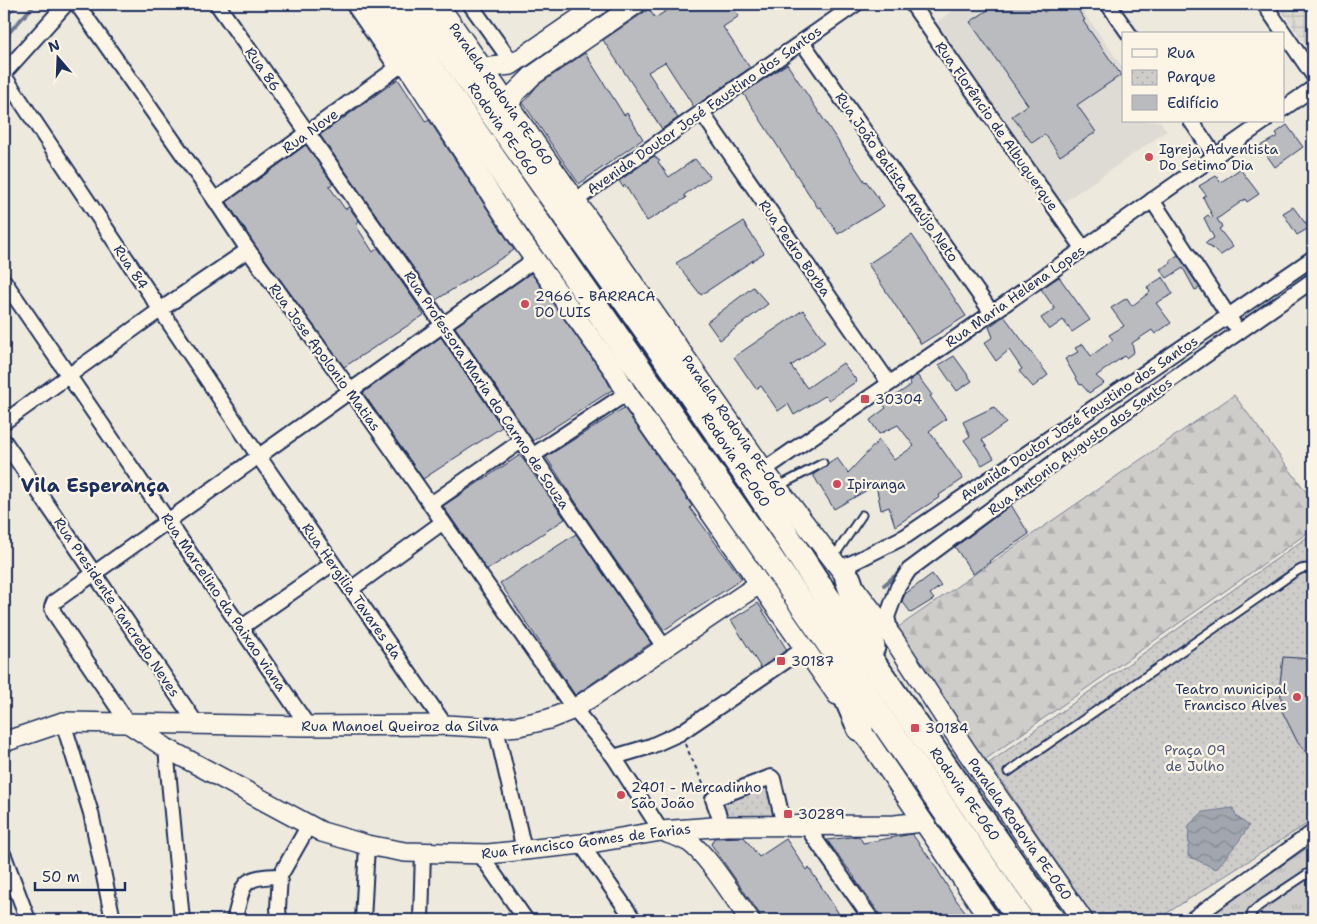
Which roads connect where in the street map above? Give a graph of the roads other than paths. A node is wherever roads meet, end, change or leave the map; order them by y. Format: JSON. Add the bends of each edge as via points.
{"nodes":[{"id":1,"x":66,"y":4,"type":"edge"},
{"id":2,"x":77,"y":4,"type":"edge"},
{"id":3,"x":217,"y":4,"type":"edge"},
{"id":4,"x":353,"y":4,"type":"edge"},
{"id":5,"x":372,"y":4,"type":"edge"},
{"id":6,"x":386,"y":4,"type":"edge"},
{"id":7,"x":415,"y":4,"type":"edge"},
{"id":8,"x":438,"y":4,"type":"edge"},
{"id":9,"x":470,"y":4,"type":"edge"},
{"id":10,"x":600,"y":4,"type":"edge"},
{"id":11,"x":636,"y":4,"type":"edge"},
{"id":12,"x":856,"y":4,"type":"edge"},
{"id":13,"x":912,"y":4,"type":"edge"},
{"id":14,"x":1108,"y":4,"type":"edge"},
{"id":15,"x":1264,"y":4,"type":"edge"},
{"id":16,"x":1129,"y":32,"type":"edge"},
{"id":17,"x":1284,"y":32,"type":"edge"},
{"id":18,"x":1284,"y":33,"type":"edge"},
{"id":19,"x":802,"y":42,"type":"junction"},
{"id":20,"x":513,"y":64,"type":"junction"},
{"id":21,"x":401,"y":65,"type":"junction"},
{"id":22,"x":482,"y":68,"type":"junction"},
{"id":23,"x":1313,"y":74,"type":"edge"},
{"id":24,"x":4,"y":75,"type":"edge"},
{"id":25,"x":1313,"y":88,"type":"edge"},
{"id":26,"x":510,"y":106,"type":"junction"},
{"id":27,"x":1284,"y":108,"type":"edge"},
{"id":28,"x":702,"y":113,"type":"junction"},
{"id":29,"x":1192,"y":122,"type":"edge"},
{"id":30,"x":1265,"y":122,"type":"edge"},
{"id":31,"x":308,"y":133,"type":"junction"},
{"id":32,"x":1216,"y":156,"type":"junction"},
{"id":33,"x":215,"y":200,"type":"junction"},
{"id":34,"x":576,"y":200,"type":"junction"},
{"id":35,"x":1152,"y":200,"type":"junction"},
{"id":36,"x":1083,"y":248,"type":"junction"},
{"id":37,"x":248,"y":250,"type":"junction"},
{"id":38,"x":1313,"y":258,"type":"edge"},
{"id":39,"x":534,"y":260,"type":"junction"},
{"id":40,"x":1313,"y":280,"type":"edge"},
{"id":41,"x":4,"y":281,"type":"edge"},
{"id":42,"x":160,"y":310,"type":"junction"},
{"id":43,"x":992,"y":313,"type":"junction"},
{"id":44,"x":1234,"y":324,"type":"junction"},
{"id":45,"x":443,"y":326,"type":"junction"},
{"id":46,"x":658,"y":332,"type":"junction"},
{"id":47,"x":619,"y":358,"type":"junction"},
{"id":48,"x":70,"y":375,"type":"junction"},
{"id":49,"x":889,"y":383,"type":"junction"},
{"id":50,"x":351,"y":391,"type":"junction"},
{"id":51,"x":627,"y":393,"type":"junction"},
{"id":52,"x":4,"y":422,"type":"edge"},
{"id":53,"x":4,"y":440,"type":"edge"},
{"id":54,"x":521,"y":441,"type":"junction"},
{"id":55,"x":532,"y":456,"type":"junction"},
{"id":56,"x":259,"y":457,"type":"junction"},
{"id":57,"x":823,"y":463,"type":"dead end"},
{"id":58,"x":764,"y":470,"type":"junction"},
{"id":59,"x":777,"y":488,"type":"junction"},
{"id":60,"x":431,"y":504,"type":"junction"},
{"id":61,"x":862,"y":515,"type":"dead end"},
{"id":62,"x":168,"y":521,"type":"junction"},
{"id":63,"x":443,"y":522,"type":"junction"},
{"id":64,"x":332,"y":564,"type":"junction"},
{"id":65,"x":1313,"y":567,"type":"edge"},
{"id":66,"x":840,"y":569,"type":"junction"},
{"id":67,"x":94,"y":574,"type":"junction"},
{"id":68,"x":759,"y":584,"type":"junction"},
{"id":69,"x":351,"y":589,"type":"junction"},
{"id":70,"x":814,"y":622,"type":"junction"},
{"id":71,"x":242,"y":627,"type":"junction"},
{"id":72,"x":893,"y":638,"type":"junction"},
{"id":73,"x":664,"y":647,"type":"junction"},
{"id":74,"x":805,"y":648,"type":"junction"},
{"id":75,"x":882,"y":675,"type":"junction"},
{"id":76,"x":574,"y":709,"type":"junction"},
{"id":77,"x":63,"y":722,"type":"junction"},
{"id":78,"x":128,"y":723,"type":"junction"},
{"id":79,"x":196,"y":723,"type":"junction"},
{"id":80,"x":308,"y":726,"type":"junction"},
{"id":81,"x":445,"y":726,"type":"junction"},
{"id":82,"x":496,"y":728,"type":"junction"},
{"id":83,"x":860,"y":728,"type":"junction"},
{"id":84,"x":4,"y":742,"type":"edge"},
{"id":85,"x":171,"y":751,"type":"junction"},
{"id":86,"x":614,"y":757,"type":"junction"},
{"id":87,"x":1008,"y":772,"type":"dead end"},
{"id":88,"x":923,"y":822,"type":"junction"},
{"id":89,"x":308,"y":825,"type":"junction"},
{"id":90,"x":784,"y":826,"type":"junction"},
{"id":91,"x":806,"y":826,"type":"junction"},
{"id":92,"x":717,"y":827,"type":"junction"},
{"id":93,"x":661,"y":831,"type":"junction"},
{"id":94,"x":1313,"y":832,"type":"edge"},
{"id":95,"x":581,"y":844,"type":"junction"},
{"id":96,"x":367,"y":845,"type":"junction"},
{"id":97,"x":524,"y":850,"type":"junction"},
{"id":98,"x":423,"y":852,"type":"junction"},
{"id":99,"x":480,"y":854,"type":"junction"},
{"id":100,"x":4,"y":856,"type":"edge"},
{"id":101,"x":710,"y":864,"type":"junction"},
{"id":102,"x":1313,"y":870,"type":"edge"},
{"id":103,"x":280,"y":876,"type":"junction"},
{"id":104,"x":28,"y":920,"type":"edge"},
{"id":105,"x":113,"y":920,"type":"edge"},
{"id":106,"x":182,"y":920,"type":"edge"},
{"id":107,"x":234,"y":920,"type":"edge"},
{"id":108,"x":279,"y":920,"type":"edge"},
{"id":109,"x":362,"y":920,"type":"edge"},
{"id":110,"x":421,"y":920,"type":"edge"},
{"id":111,"x":526,"y":920,"type":"edge"},
{"id":112,"x":634,"y":920,"type":"edge"},
{"id":113,"x":750,"y":920,"type":"edge"},
{"id":114,"x":872,"y":920,"type":"edge"},
{"id":115,"x":990,"y":920,"type":"edge"},
{"id":116,"x":1021,"y":920,"type":"edge"},
{"id":117,"x":1052,"y":920,"type":"edge"},
{"id":118,"x":1083,"y":920,"type":"edge"},
{"id":119,"x":1191,"y":920,"type":"edge"},
{"id":120,"x":1250,"y":920,"type":"edge"}],
"edges":[{"from":1,"to":24,"type":"street"},
{"from":2,"to":33,"type":"street","name":"Rua Jose Apolonio Matias"},
{"from":3,"to":31,"type":"street","name":"Rua 86"},
{"from":4,"to":21,"type":"street"},
{"from":5,"to":21,"type":"main road"},
{"from":6,"to":47,"type":"highway","name":"Rodovia PE-060"},
{"from":7,"to":46,"type":"highway","name":"Rodovia PE-060"},
{"from":8,"to":22,"type":"main road","name":"Paralela Rodovia PE-060"},
{"from":9,"to":20,"type":"street"},
{"from":10,"to":20,"type":"main road"},
{"from":11,"to":26,"type":"main road","via":[[532,76],[514,94]]},
{"from":12,"to":19,"type":"street","name":"Avenida Doutor José Faustino dos Santos"},
{"from":13,"to":36,"type":"street","name":"Rua Florêncio de Albuquerque"},
{"from":14,"to":16,"type":"street"},
{"from":15,"to":17,"type":"street"},
{"from":18,"to":23,"type":"street"},
{"from":19,"to":28,"type":"street","name":"Avenida Doutor José Faustino dos Santos"},
{"from":19,"to":43,"type":"street","name":"Rua João Batista Araújo Neto"},
{"from":20,"to":22,"type":"main road"},
{"from":21,"to":31,"type":"street","name":"Rua Nove"},
{"from":21,"to":39,"type":"main road"},
{"from":22,"to":26,"type":"main road","name":"Paralela Rodovia PE-060"},
{"from":24,"to":42,"type":"street","name":"Rua 84"},
{"from":25,"to":27,"type":"street"},
{"from":26,"to":34,"type":"main road","name":"Paralela Rodovia PE-060"},
{"from":28,"to":34,"type":"street","name":"Avenida Doutor José Faustino dos Santos"},
{"from":28,"to":49,"type":"street","name":"Rua Pedro Borba"},
{"from":29,"to":32,"type":"street"},
{"from":30,"to":32,"type":"street","name":"Rua Maria Helena Lopes"},
{"from":31,"to":33,"type":"street","name":"Rua Nove"},
{"from":31,"to":45,"type":"street","name":"Rua Professora Maria do Carmo de Souza"},
{"from":32,"to":35,"type":"street","name":"Rua Maria Helena Lopes"},
{"from":33,"to":37,"type":"street","name":"Rua Jose Apolonio Matias"},
{"from":34,"to":46,"type":"main road","name":"Paralela Rodovia PE-060"},
{"from":35,"to":36,"type":"street","name":"Rua Maria Helena Lopes"},
{"from":35,"to":44,"type":"street"},
{"from":36,"to":43,"type":"street","name":"Rua Maria Helena Lopes"},
{"from":37,"to":42,"type":"street"},
{"from":37,"to":50,"type":"street","name":"Rua Jose Apolonio Matias"},
{"from":38,"to":44,"type":"street","name":"Avenida Doutor José Faustino dos Santos"},
{"from":39,"to":45,"type":"street"},
{"from":39,"to":47,"type":"main road"},
{"from":40,"to":44,"type":"street","name":"Rua Antonio Augusto dos Santos"},
{"from":41,"to":48,"type":"street","name":"Rua Marcelino da Paixao viana"},
{"from":42,"to":48,"type":"street"},
{"from":42,"to":56,"type":"street","name":"Rua 84"},
{"from":43,"to":49,"type":"street","name":"Rua Maria Helena Lopes"},
{"from":44,"to":66,"type":"street","name":"Avenida Doutor José Faustino dos Santos","via":[[906,536]]},
{"from":44,"to":72,"type":"street","name":"Rua Antonio Augusto dos Santos","via":[[909,570],[898,587],[887,617]]},
{"from":45,"to":50,"type":"street"},
{"from":45,"to":54,"type":"street","name":"Rua Professora Maria do Carmo de Souza"},
{"from":46,"to":47,"type":"main road"},
{"from":46,"to":58,"type":"main road","name":"Paralela Rodovia PE-060"},
{"from":46,"to":75,"type":"highway","name":"Rodovia PE-060","via":[[746,475]]},
{"from":47,"to":51,"type":"main road"},
{"from":47,"to":70,"type":"highway","name":"Rodovia PE-060"},
{"from":48,"to":52,"type":"street"},
{"from":48,"to":62,"type":"street","name":"Rua Marcelino da Paixao viana"},
{"from":49,"to":58,"type":"street","name":"Rua Maria Helena Lopes"},
{"from":50,"to":56,"type":"street"},
{"from":50,"to":60,"type":"street","name":"Rua Jose Apolonio Matias"},
{"from":51,"to":55,"type":"street"},
{"from":51,"to":68,"type":"main road"},
{"from":53,"to":67,"type":"street","name":"Rua Presidente Tancredo Neves"},
{"from":54,"to":55,"type":"street","name":"Rua Professora Maria do Carmo de Souza"},
{"from":54,"to":60,"type":"street"},
{"from":55,"to":73,"type":"street","name":"Rua Professora Maria do Carmo de Souza"},
{"from":56,"to":62,"type":"street"},
{"from":56,"to":64,"type":"street","name":"Rua Hergilia Tavares da"},
{"from":57,"to":59,"type":"lane"},
{"from":58,"to":59,"type":"main road","name":"Paralela Rodovia PE-060"},
{"from":59,"to":66,"type":"main road","name":"Paralela Rodovia PE-060"},
{"from":60,"to":63,"type":"street","name":"Rua Jose Apolonio Matias"},
{"from":61,"to":66,"type":"lane"},
{"from":62,"to":67,"type":"street"},
{"from":62,"to":71,"type":"street","name":"Rua Marcelino da Paixao viana"},
{"from":63,"to":69,"type":"street"},
{"from":63,"to":76,"type":"street","name":"Rua Jose Apolonio Matias"},
{"from":64,"to":69,"type":"street","name":"Rua Hergilia Tavares da"},
{"from":64,"to":71,"type":"street"},
{"from":65,"to":87,"type":"lane","via":[[1301,568]]},
{"from":66,"to":72,"type":"main road","name":"Paralela Rodovia PE-060"},
{"from":66,"to":75,"type":"highway"},
{"from":67,"to":78,"type":"street","via":[[54,602],[52,607]]},
{"from":67,"to":79,"type":"street","name":"Rua Presidente Tancredo Neves"},
{"from":68,"to":73,"type":"main road","name":"Rua Manoel Queiroz da Silva"},
{"from":68,"to":74,"type":"main road"},
{"from":69,"to":81,"type":"street","name":"Rua Hergilia Tavares da"},
{"from":70,"to":83,"type":"highway"},
{"from":70,"to":116,"type":"highway","name":"Rodovia PE-060"},
{"from":71,"to":80,"type":"street","name":"Rua Marcelino da Paixao viana"},
{"from":72,"to":118,"type":"main road","name":"Paralela Rodovia PE-060","via":[[980,773]]},
{"from":73,"to":76,"type":"main road","name":"Rua Manoel Queiroz da Silva"},
{"from":74,"to":83,"type":"main road"},
{"from":74,"to":86,"type":"street","via":[[680,733]]},
{"from":75,"to":117,"type":"highway","name":"Rodovia PE-060"},
{"from":76,"to":82,"type":"main road","name":"Rua Manoel Queiroz da Silva","via":[[549,719]]},
{"from":76,"to":86,"type":"street","name":"Rua Jose Apolonio Matias"},
{"from":77,"to":78,"type":"main road","name":"Rua Manoel Queiroz da Silva"},
{"from":77,"to":84,"type":"main road","name":"Rua Manoel Queiroz da Silva"},
{"from":77,"to":105,"type":"street","via":[[91,813]]},
{"from":78,"to":79,"type":"main road","name":"Rua Manoel Queiroz da Silva"},
{"from":78,"to":85,"type":"main road","name":"Rua Francisco Gomes de Farias"},
{"from":79,"to":80,"type":"main road","name":"Rua Manoel Queiroz da Silva"},
{"from":79,"to":85,"type":"main road","via":[[182,730]]},
{"from":80,"to":81,"type":"main road","name":"Rua Manoel Queiroz da Silva"},
{"from":81,"to":82,"type":"main road","name":"Rua Manoel Queiroz da Silva"},
{"from":82,"to":97,"type":"street"},
{"from":83,"to":88,"type":"main road"},
{"from":85,"to":89,"type":"main road","name":"Rua Francisco Gomes de Farias"},
{"from":85,"to":106,"type":"street"},
{"from":86,"to":93,"type":"street","name":"Rua Jose Apolonio Matias"},
{"from":88,"to":91,"type":"main road","name":"Rua Francisco Gomes de Farias"},
{"from":88,"to":115,"type":"main road"},
{"from":89,"to":96,"type":"main road","name":"Rua Francisco Gomes de Farias"},
{"from":89,"to":103,"type":"street"},
{"from":90,"to":91,"type":"main road","name":"Rua Francisco Gomes de Farias"},
{"from":90,"to":92,"type":"main road","name":"Rua Francisco Gomes de Farias"},
{"from":90,"to":92,"type":"street","via":[[772,778],[713,799]]},
{"from":91,"to":114,"type":"street"},
{"from":92,"to":93,"type":"main road","name":"Rua Francisco Gomes de Farias"},
{"from":92,"to":101,"type":"main road","via":[[708,835],[706,846]]},
{"from":93,"to":95,"type":"main road","name":"Rua Francisco Gomes de Farias"},
{"from":93,"to":101,"type":"main road","via":[[690,842]]},
{"from":94,"to":119,"type":"street"},
{"from":95,"to":97,"type":"main road","name":"Rua Francisco Gomes de Farias"},
{"from":95,"to":112,"type":"street"},
{"from":96,"to":98,"type":"main road","name":"Rua Francisco Gomes de Farias"},
{"from":96,"to":109,"type":"street"},
{"from":97,"to":99,"type":"main road","name":"Rua Francisco Gomes de Farias"},
{"from":98,"to":99,"type":"main road","name":"Rua Francisco Gomes de Farias"},
{"from":98,"to":110,"type":"street"},
{"from":99,"to":111,"type":"street"},
{"from":100,"to":104,"type":"street"},
{"from":101,"to":113,"type":"main road"},
{"from":102,"to":120,"type":"lane","via":[[1259,906],[1252,912]]},
{"from":103,"to":107,"type":"street","via":[[250,879],[245,884]]},
{"from":103,"to":108,"type":"street"}]}
